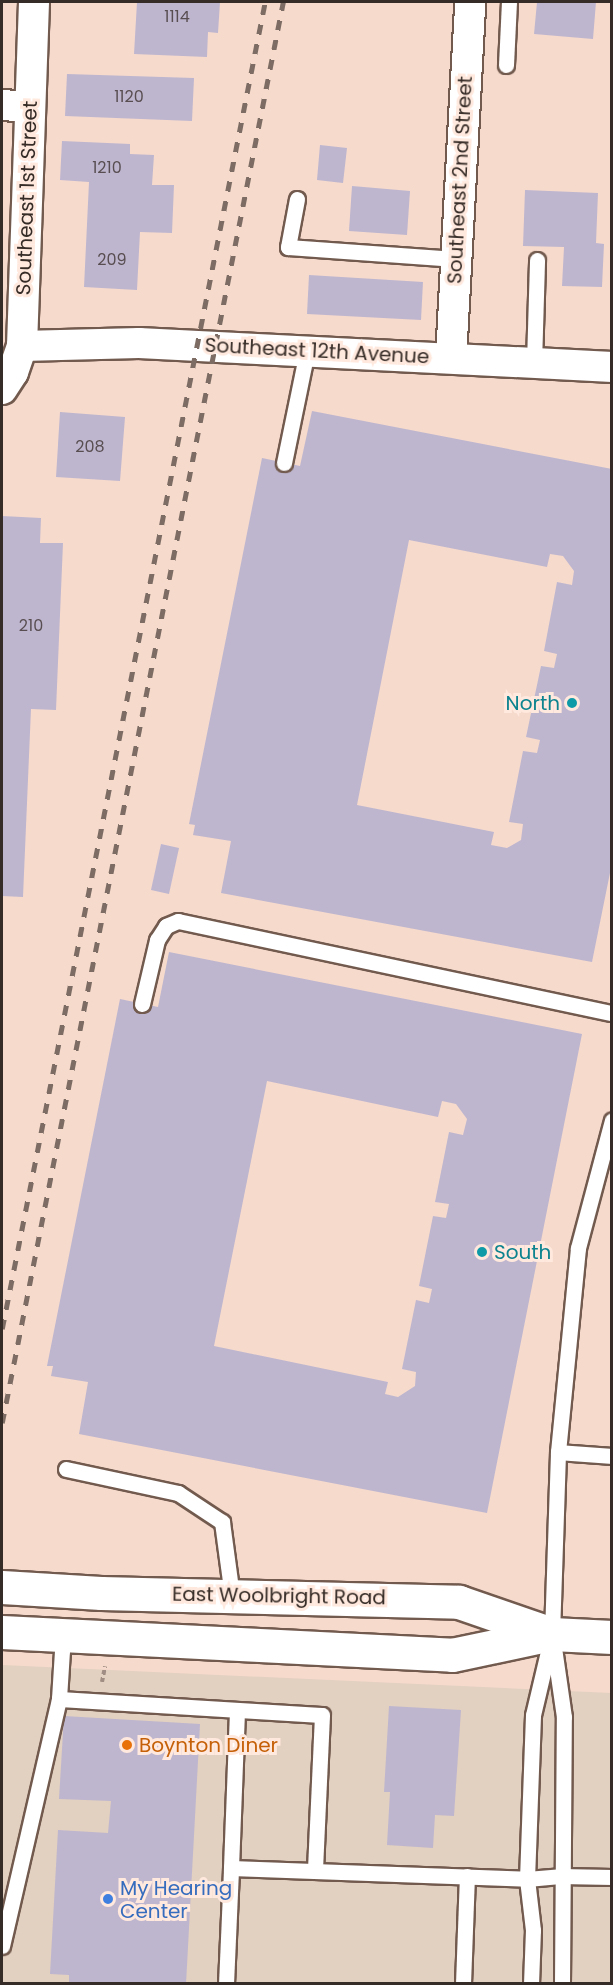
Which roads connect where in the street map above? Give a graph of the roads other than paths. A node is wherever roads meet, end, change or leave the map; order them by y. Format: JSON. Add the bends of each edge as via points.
{"nodes":[{"id":1,"x":34,"y":2,"type":"edge"},
{"id":2,"x":470,"y":2,"type":"edge"},
{"id":3,"x":509,"y":2,"type":"edge"},
{"id":4,"x":506,"y":64,"type":"dead end"},
{"id":5,"x":16,"y":106,"type":"edge"},
{"id":6,"x":297,"y":199,"type":"dead end"},
{"id":7,"x":456,"y":259,"type":"junction"},
{"id":8,"x":537,"y":260,"type":"dead end"},
{"id":9,"x":22,"y":346,"type":"junction"},
{"id":10,"x":307,"y":351,"type":"junction"},
{"id":11,"x":451,"y":358,"type":"junction"},
{"id":12,"x":534,"y":363,"type":"junction"},
{"id":13,"x":612,"y":367,"type":"edge"},
{"id":14,"x":2,"y":389,"type":"edge"},
{"id":15,"x":284,"y":463,"type":"dead end"},
{"id":16,"x":142,"y":1004,"type":"dead end"},
{"id":17,"x":611,"y":1012,"type":"edge"},
{"id":18,"x":612,"y":1025,"type":"edge"},
{"id":19,"x":612,"y":1120,"type":"edge"},
{"id":20,"x":558,"y":1452,"type":"junction"},
{"id":21,"x":612,"y":1456,"type":"edge"},
{"id":22,"x":66,"y":1469,"type":"dead end"},
{"id":23,"x":2,"y":1587,"type":"edge"},
{"id":24,"x":232,"y":1596,"type":"junction"},
{"id":25,"x":2,"y":1632,"type":"edge"},
{"id":26,"x":552,"y":1634,"type":"junction"},
{"id":27,"x":63,"y":1635,"type":"junction"},
{"id":28,"x":612,"y":1636,"type":"edge"},
{"id":29,"x":59,"y":1699,"type":"junction"},
{"id":30,"x":237,"y":1711,"type":"junction"},
{"id":31,"x":231,"y":1868,"type":"junction"},
{"id":32,"x":315,"y":1871,"type":"junction"},
{"id":33,"x":467,"y":1876,"type":"junction"},
{"id":34,"x":560,"y":1876,"type":"junction"},
{"id":35,"x":612,"y":1877,"type":"edge"},
{"id":36,"x":527,"y":1879,"type":"junction"},
{"id":37,"x":2,"y":1946,"type":"edge"},
{"id":38,"x":226,"y":1983,"type":"edge"},
{"id":39,"x":463,"y":1983,"type":"edge"},
{"id":40,"x":531,"y":1983,"type":"edge"},
{"id":41,"x":562,"y":1983,"type":"edge"}],
"edges":[{"from":1,"to":5,"type":"street","name":"Southeast 1st Street"},
{"from":2,"to":7,"type":"street","name":"Southeast 2nd Street"},
{"from":3,"to":4,"type":"lane"},
{"from":5,"to":9,"type":"street","name":"Southeast 1st Street"},
{"from":6,"to":7,"type":"lane","via":[[288,247]]},
{"from":7,"to":11,"type":"street","name":"Southeast 2nd Street"},
{"from":8,"to":12,"type":"lane"},
{"from":9,"to":10,"type":"street","name":"Southeast 12th Avenue","via":[[139,343]]},
{"from":9,"to":14,"type":"street","name":"Southeast 1st Street"},
{"from":10,"to":11,"type":"street","name":"Southeast 12th Avenue"},
{"from":10,"to":15,"type":"lane"},
{"from":11,"to":12,"type":"street","name":"Southeast 12th Avenue"},
{"from":12,"to":13,"type":"street","name":"Southeast 12th Avenue"},
{"from":16,"to":17,"type":"lane","via":[[157,940],[166,926],[178,921]]},
{"from":17,"to":18,"type":"lane"},
{"from":19,"to":20,"type":"lane","via":[[578,1248]]},
{"from":20,"to":21,"type":"lane"},
{"from":20,"to":26,"type":"lane"},
{"from":22,"to":24,"type":"lane","via":[[178,1493],[222,1522]]},
{"from":23,"to":24,"type":"main road","name":"East Woolbright Road"},
{"from":24,"to":26,"type":"main road","name":"East Woolbright Road","via":[[459,1602]]},
{"from":25,"to":27,"type":"main road","name":"East Woolbright Road"},
{"from":26,"to":27,"type":"main road","name":"East Woolbright Road","via":[[453,1655]]},
{"from":26,"to":28,"type":"main road","name":"East Woolbright Road"},
{"from":26,"to":34,"type":"lane","via":[[564,1717]]},
{"from":26,"to":36,"type":"lane","via":[[533,1715]]},
{"from":27,"to":29,"type":"lane"},
{"from":29,"to":30,"type":"lane"},
{"from":29,"to":37,"type":"lane"},
{"from":30,"to":31,"type":"lane"},
{"from":30,"to":32,"type":"lane","via":[[322,1715]]},
{"from":31,"to":32,"type":"lane"},
{"from":31,"to":38,"type":"lane"},
{"from":32,"to":33,"type":"lane"},
{"from":33,"to":36,"type":"lane"},
{"from":33,"to":39,"type":"lane"},
{"from":34,"to":35,"type":"lane"},
{"from":34,"to":36,"type":"lane"},
{"from":34,"to":41,"type":"lane"},
{"from":36,"to":40,"type":"lane","via":[[533,1930]]}]}
